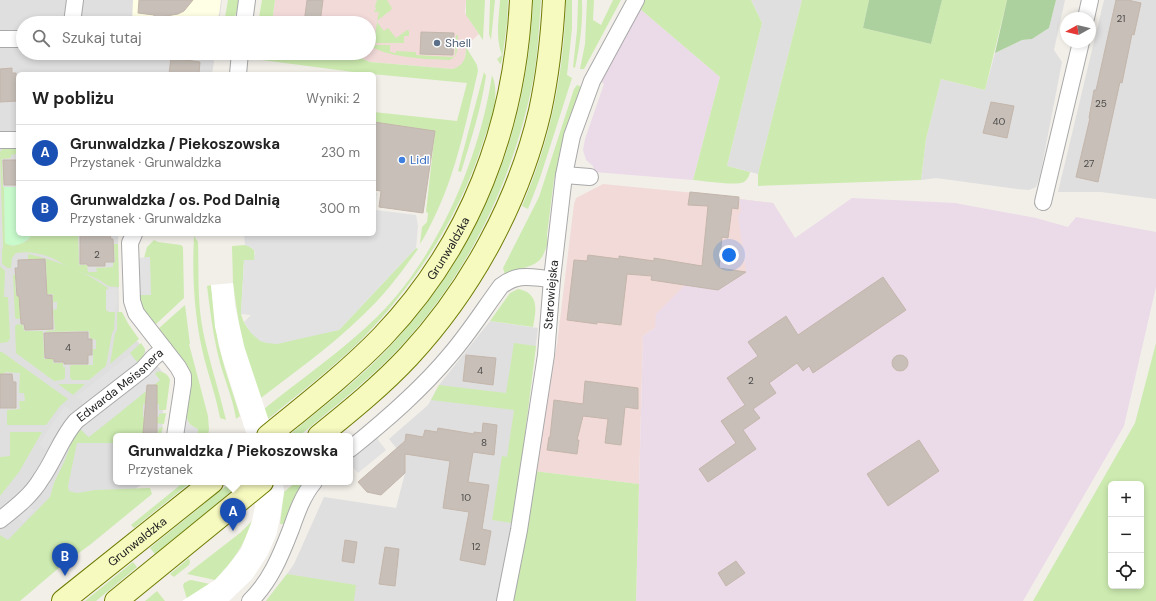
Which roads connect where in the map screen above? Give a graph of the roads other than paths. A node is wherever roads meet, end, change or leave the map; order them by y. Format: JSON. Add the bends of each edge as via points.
{"nodes":[{"id":1,"x":76,"y":0,"type":"edge"},
{"id":2,"x":247,"y":0,"type":"edge"},
{"id":3,"x":521,"y":0,"type":"edge"},
{"id":4,"x":554,"y":0,"type":"edge"},
{"id":5,"x":636,"y":0,"type":"edge"},
{"id":6,"x":1090,"y":0,"type":"edge"},
{"id":7,"x":1087,"y":12,"type":"edge"},
{"id":8,"x":73,"y":16,"type":"edge"},
{"id":9,"x":245,"y":16,"type":"edge"},
{"id":10,"x":0,"y":39,"type":"edge"},
{"id":11,"x":16,"y":39,"type":"edge"},
{"id":12,"x":1079,"y":48,"type":"edge"},
{"id":13,"x":239,"y":60,"type":"edge"},
{"id":14,"x":238,"y":72,"type":"edge"},
{"id":15,"x":0,"y":140,"type":"edge"},
{"id":16,"x":16,"y":140,"type":"edge"},
{"id":17,"x":564,"y":175,"type":"junction"},
{"id":18,"x":590,"y":177,"type":"dead end"},
{"id":19,"x":1043,"y":202,"type":"dead end"},
{"id":20,"x":133,"y":236,"type":"edge"},
{"id":21,"x":552,"y":279,"type":"junction"},
{"id":22,"x":164,"y":349,"type":"junction"},
{"id":23,"x":175,"y":433,"type":"edge"},
{"id":24,"x":272,"y":433,"type":"edge"},
{"id":25,"x":323,"y":433,"type":"edge"},
{"id":26,"x":353,"y":446,"type":"edge"},
{"id":27,"x":208,"y":485,"type":"edge"},
{"id":28,"x":258,"y":485,"type":"edge"},
{"id":29,"x":312,"y":485,"type":"edge"},
{"id":30,"x":0,"y":520,"type":"edge"},
{"id":31,"x":63,"y":601,"type":"edge"},
{"id":32,"x":116,"y":601,"type":"edge"},
{"id":33,"x":250,"y":601,"type":"edge"},
{"id":34,"x":505,"y":601,"type":"edge"}],
"edges":[{"from":1,"to":8,"type":"street"},
{"from":2,"to":9,"type":"street"},
{"from":3,"to":24,"type":"main road","name":"Grunwaldzka","via":[[513,74],[501,130],[476,198],[449,249],[417,296],[382,337]]},
{"from":4,"to":25,"type":"main road","via":[[547,71],[532,138],[510,198],[485,251],[449,308],[414,350],[378,386]]},
{"from":5,"to":17,"type":"street","name":"Starowiejska","via":[[589,87],[572,136]]},
{"from":6,"to":7,"type":"street"},
{"from":10,"to":11,"type":"street"},
{"from":12,"to":19,"type":"street"},
{"from":13,"to":14,"type":"street"},
{"from":15,"to":16,"type":"street"},
{"from":17,"to":18,"type":"street"},
{"from":17,"to":21,"type":"street","name":"Starowiejska"},
{"from":20,"to":22,"type":"street","name":"Edwarda Meissnera","via":[[130,243],[132,301],[136,313]]},
{"from":21,"to":26,"type":"street","via":[[524,276],[507,281],[501,286],[474,325],[436,370],[408,400]]},
{"from":21,"to":34,"type":"street","name":"Starowiejska","via":[[546,355],[519,530]]},
{"from":22,"to":23,"type":"street","via":[[183,376]]},
{"from":22,"to":30,"type":"street","name":"Edwarda Meissnera","via":[[76,422],[36,487]]},
{"from":27,"to":31,"type":"main road","name":"Grunwaldzka"},
{"from":28,"to":32,"type":"main road"},
{"from":29,"to":33,"type":"street","via":[[299,507],[270,575]]}]}
